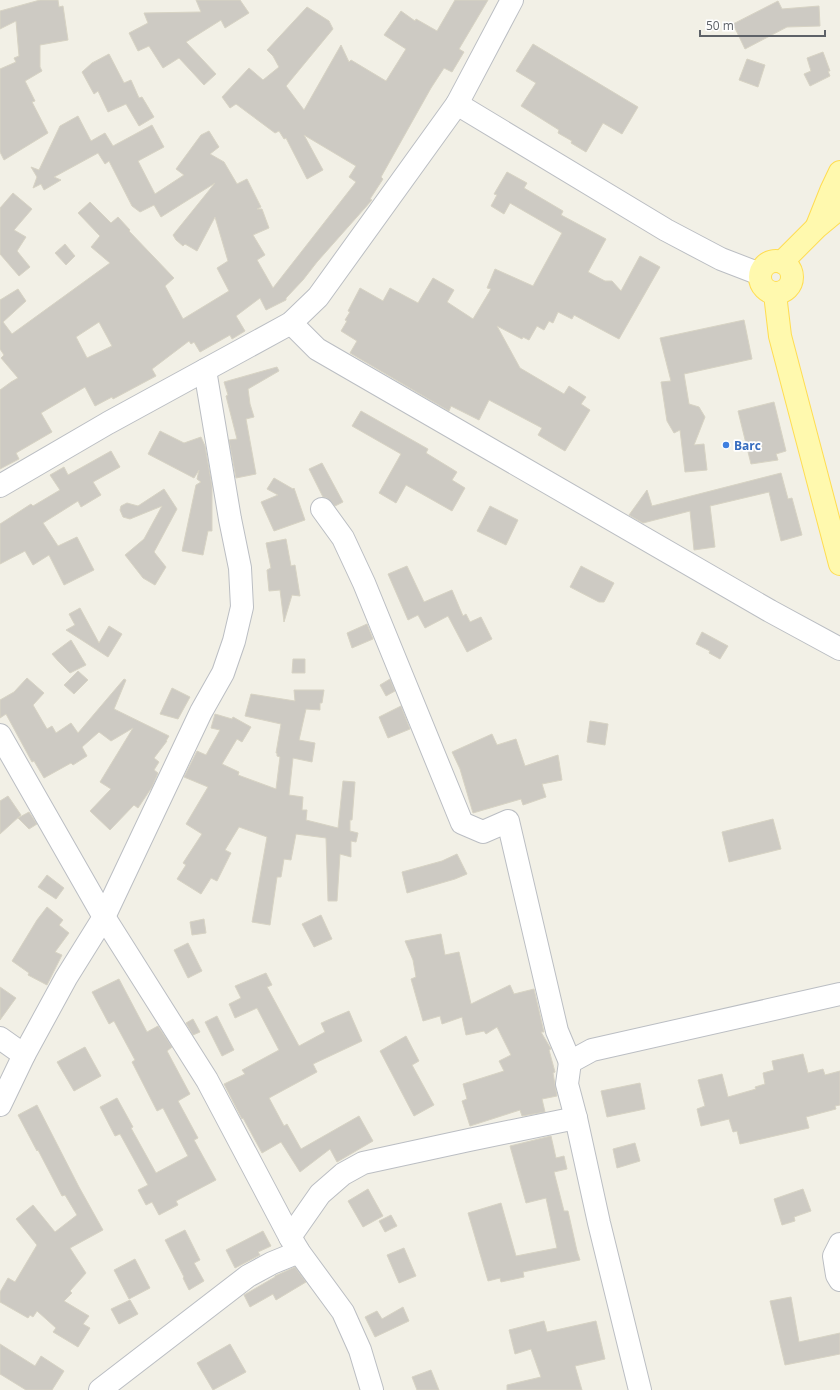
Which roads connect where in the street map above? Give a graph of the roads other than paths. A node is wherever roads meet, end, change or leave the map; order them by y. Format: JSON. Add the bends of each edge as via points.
{"nodes":[{"id":1,"x":512,"y":0,"type":"edge"},
{"id":2,"x":457,"y":104,"type":"junction"},
{"id":3,"x":838,"y":192,"type":"edge"},
{"id":4,"x":782,"y":262,"type":"junction"},
{"id":5,"x":760,"y":274,"type":"junction"},
{"id":6,"x":776,"y":294,"type":"junction"},
{"id":7,"x":291,"y":323,"type":"junction"},
{"id":8,"x":205,"y":370,"type":"junction"},
{"id":9,"x":0,"y":486,"type":"edge"},
{"id":10,"x":322,"y":508,"type":"dead end"},
{"id":11,"x":840,"y":564,"type":"edge"},
{"id":12,"x":840,"y":649,"type":"edge"},
{"id":13,"x":0,"y":735,"type":"edge"},
{"id":14,"x":104,"y":917,"type":"junction"},
{"id":15,"x":840,"y":994,"type":"edge"},
{"id":16,"x":0,"y":1038,"type":"edge"},
{"id":17,"x":24,"y":1054,"type":"junction"},
{"id":18,"x":570,"y":1062,"type":"junction"},
{"id":19,"x":0,"y":1104,"type":"edge"},
{"id":20,"x":576,"y":1118,"type":"junction"},
{"id":21,"x":294,"y":1244,"type":"junction"},
{"id":22,"x":840,"y":1244,"type":"edge"},
{"id":23,"x":840,"y":1280,"type":"edge"},
{"id":24,"x":100,"y":1390,"type":"edge"},
{"id":25,"x":372,"y":1390,"type":"edge"},
{"id":26,"x":640,"y":1390,"type":"edge"}],
"edges":[{"from":1,"to":2,"type":"street"},
{"from":2,"to":5,"type":"street","via":[[666,230],[721,260]]},
{"from":2,"to":7,"type":"street","via":[[318,297]]},
{"from":3,"to":4,"type":"main road","via":[[817,226]]},
{"from":4,"to":5,"type":"main road","via":[[772,261],[766,264]]},
{"from":4,"to":6,"type":"main road","via":[[789,268],[792,280],[785,291]]},
{"from":5,"to":6,"type":"main road","via":[[762,287]]},
{"from":6,"to":11,"type":"main road","via":[[780,336]]},
{"from":7,"to":8,"type":"street"},
{"from":7,"to":12,"type":"street","via":[[317,349]]},
{"from":8,"to":9,"type":"street"},
{"from":8,"to":14,"type":"street","via":[[240,568],[242,607],[223,673],[201,712]]},
{"from":10,"to":18,"type":"street","via":[[343,538],[364,583],[462,823],[483,832],[508,821],[557,1031]]},
{"from":13,"to":14,"type":"street"},
{"from":14,"to":17,"type":"street","via":[[66,978]]},
{"from":14,"to":21,"type":"street","via":[[207,1080]]},
{"from":15,"to":18,"type":"street","via":[[592,1050]]},
{"from":16,"to":17,"type":"street"},
{"from":17,"to":19,"type":"street"},
{"from":18,"to":20,"type":"street","via":[[567,1084]]},
{"from":20,"to":21,"type":"street","via":[[363,1163],[343,1174],[320,1194]]},
{"from":20,"to":26,"type":"street"},
{"from":21,"to":24,"type":"street","via":[[272,1263],[248,1276]]},
{"from":21,"to":25,"type":"street","via":[[343,1312],[360,1350]]},
{"from":22,"to":23,"type":"street","via":[[834,1256]]}]}
